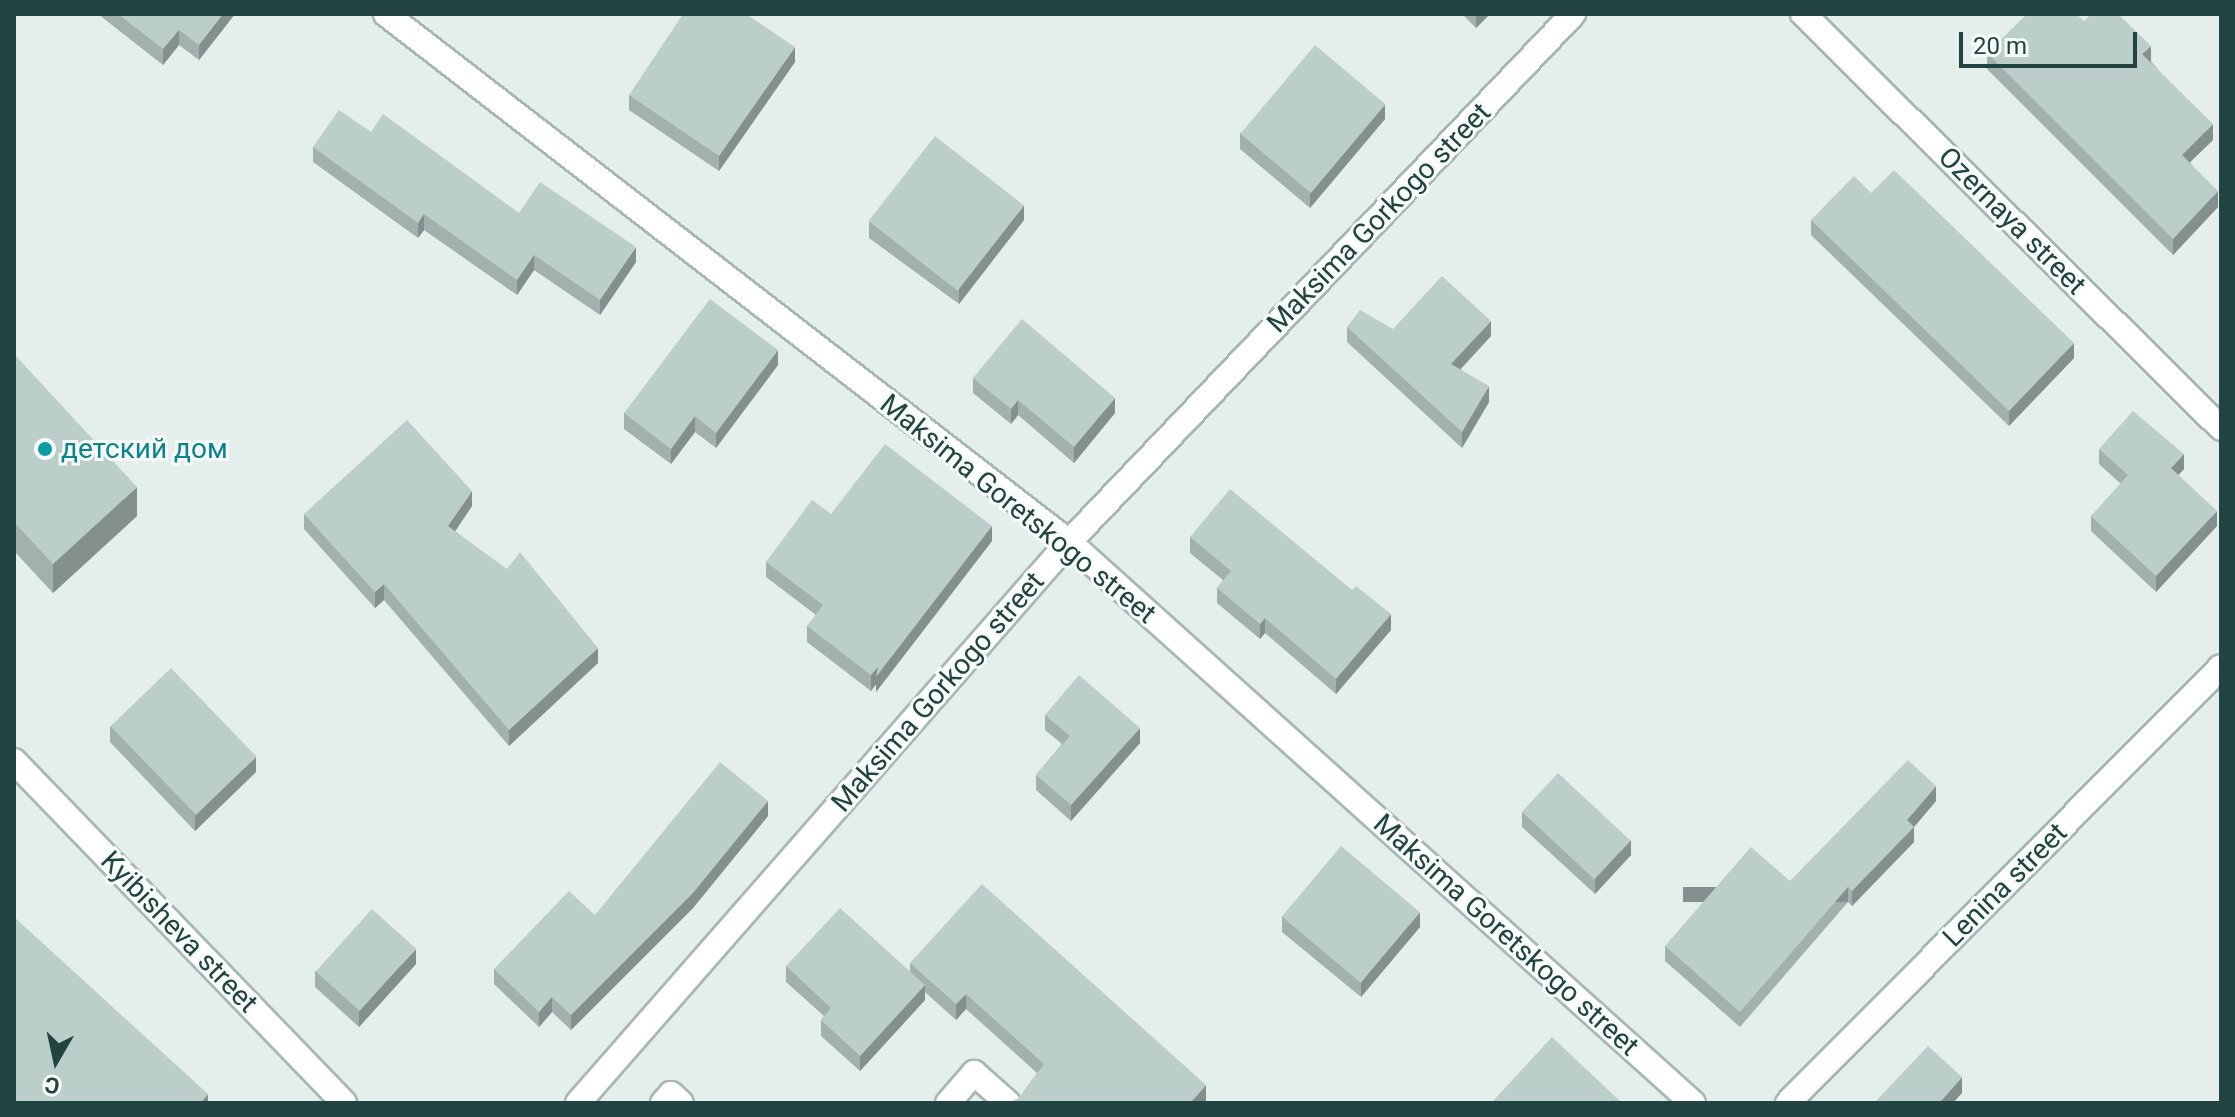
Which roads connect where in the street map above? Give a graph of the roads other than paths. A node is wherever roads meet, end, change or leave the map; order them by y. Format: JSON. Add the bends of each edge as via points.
{"nodes":[{"id":1,"x":386,"y":14,"type":"edge"},
{"id":2,"x":1573,"y":14,"type":"edge"},
{"id":3,"x":1803,"y":14,"type":"edge"},
{"id":4,"x":2221,"y":428,"type":"edge"},
{"id":5,"x":1069,"y":542,"type":"junction"},
{"id":6,"x":2221,"y":667,"type":"edge"},
{"id":7,"x":14,"y":761,"type":"edge"},
{"id":8,"x":344,"y":1103,"type":"edge"},
{"id":9,"x":578,"y":1103,"type":"edge"},
{"id":10,"x":663,"y":1103,"type":"edge"},
{"id":11,"x":681,"y":1103,"type":"edge"},
{"id":12,"x":948,"y":1103,"type":"edge"},
{"id":13,"x":1008,"y":1103,"type":"edge"},
{"id":14,"x":1693,"y":1103,"type":"edge"},
{"id":15,"x":1788,"y":1103,"type":"edge"}],
"edges":[{"from":1,"to":5,"type":"street","name":"Maksima Goretskogo street"},
{"from":2,"to":5,"type":"street","name":"Maksima Gorkogo street"},
{"from":3,"to":4,"type":"street","name":"Ozernaya street"},
{"from":5,"to":9,"type":"street","name":"Maksima Gorkogo street"},
{"from":5,"to":14,"type":"street","name":"Maksima Goretskogo street"},
{"from":6,"to":15,"type":"street","name":"Lenina street"},
{"from":7,"to":8,"type":"street","name":"Kyibisheva street"},
{"from":10,"to":11,"type":"street","via":[[671,1094]]},
{"from":12,"to":13,"type":"street","via":[[974,1073]]}]}
